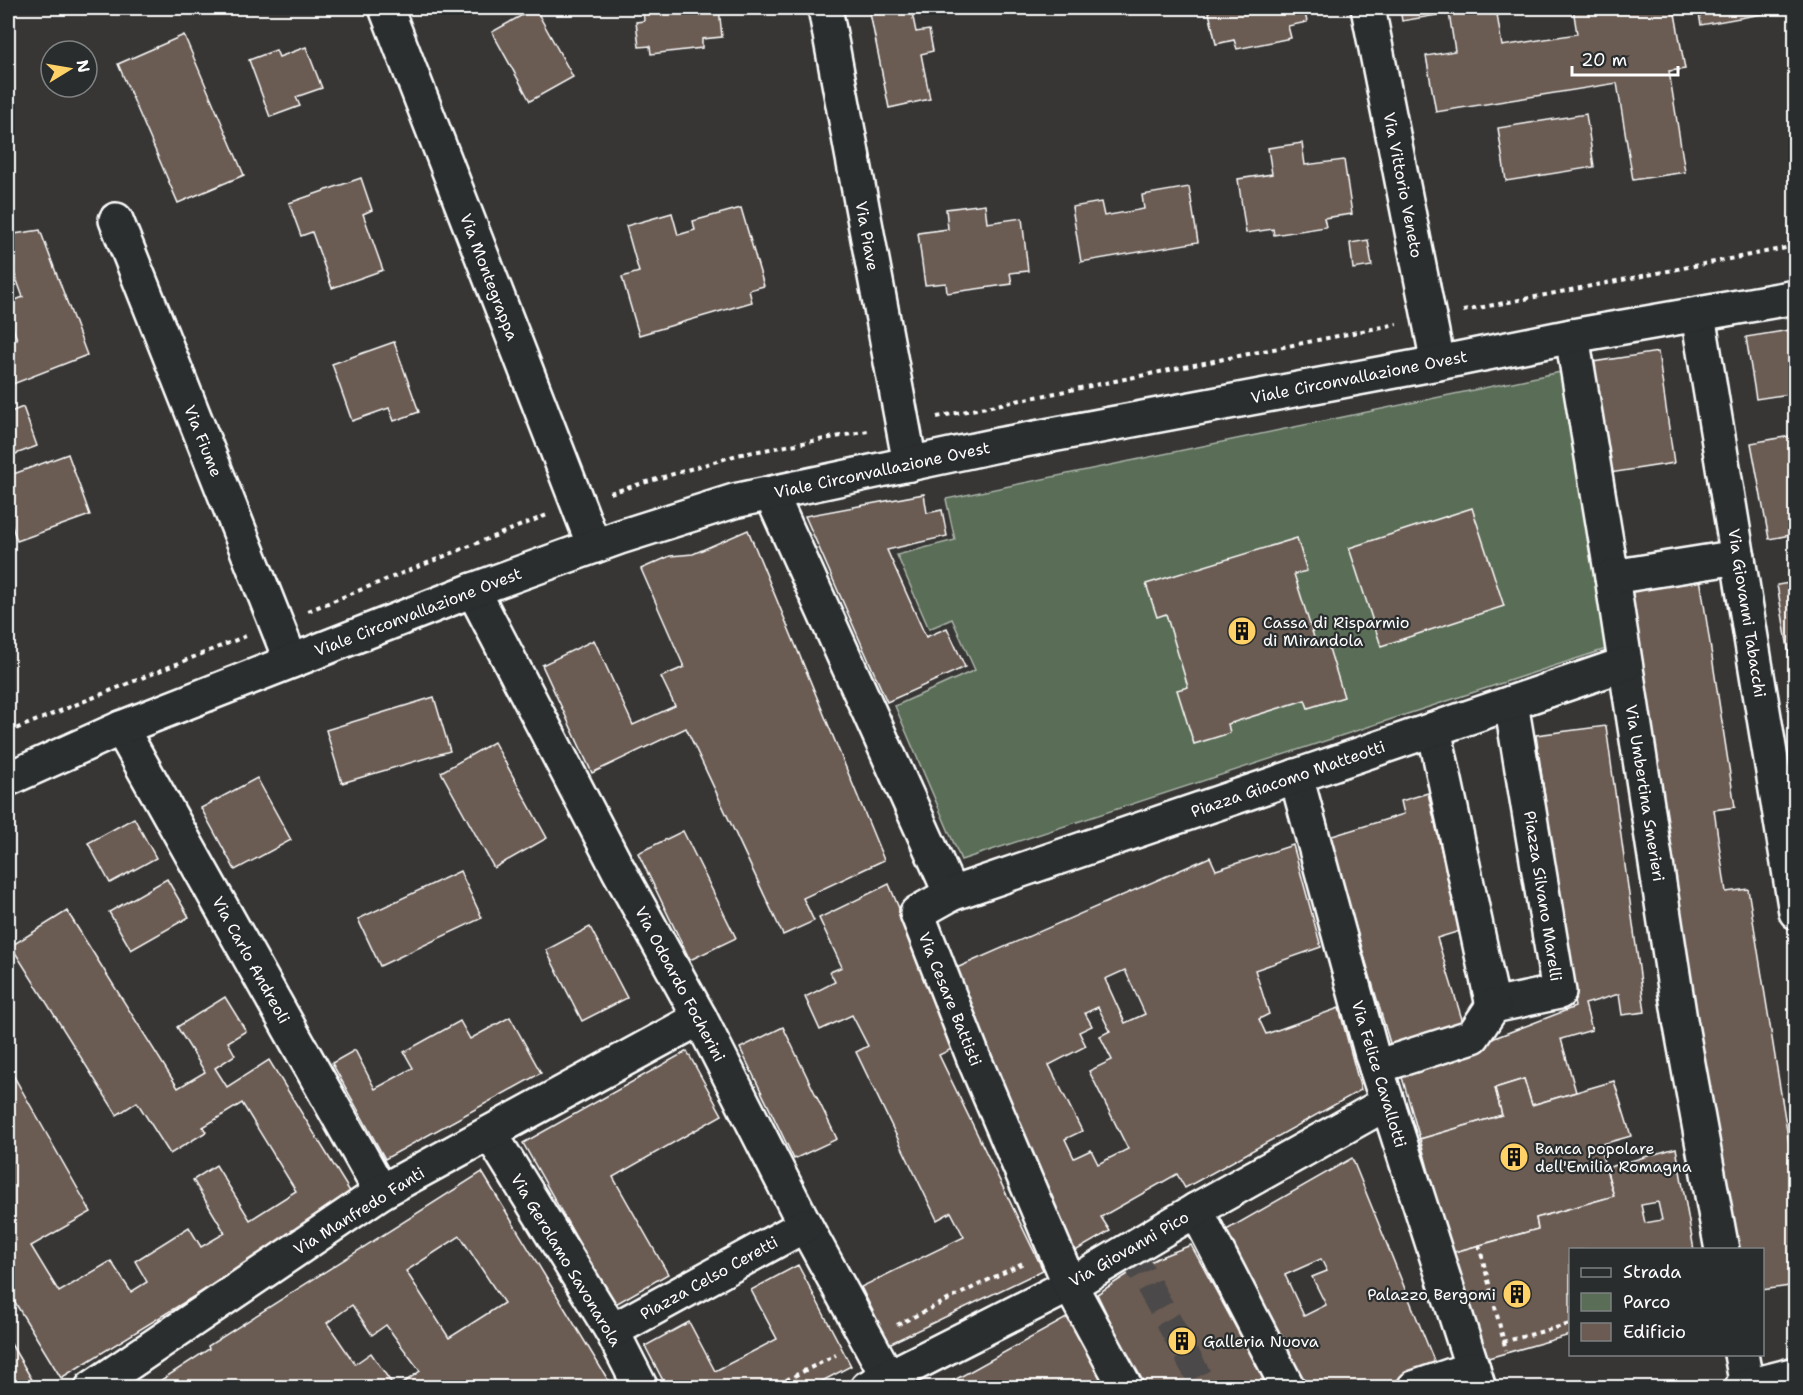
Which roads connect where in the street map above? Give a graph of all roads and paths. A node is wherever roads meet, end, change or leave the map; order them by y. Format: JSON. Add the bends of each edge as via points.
{"nodes":[{"id":1,"x":386,"y":8,"type":"edge"},
{"id":2,"x":825,"y":8,"type":"edge"},
{"id":3,"x":1368,"y":8,"type":"edge"},
{"id":4,"x":116,"y":220,"type":"dead end"},
{"id":5,"x":1796,"y":297,"type":"edge"},
{"id":6,"x":1698,"y":315,"type":"junction"},
{"id":7,"x":1572,"y":336,"type":"junction"},
{"id":8,"x":1438,"y":363,"type":"junction"},
{"id":9,"x":910,"y":464,"type":"junction"},
{"id":10,"x":771,"y":494,"type":"junction"},
{"id":11,"x":594,"y":546,"type":"junction"},
{"id":12,"x":1738,"y":557,"type":"junction"},
{"id":13,"x":1612,"y":577,"type":"junction"},
{"id":14,"x":473,"y":590,"type":"junction"},
{"id":15,"x":291,"y":661,"type":"junction"},
{"id":16,"x":1625,"y":664,"type":"junction"},
{"id":17,"x":1511,"y":703,"type":"junction"},
{"id":18,"x":121,"y":728,"type":"junction"},
{"id":19,"x":1434,"y":729,"type":"junction"},
{"id":20,"x":1296,"y":776,"type":"junction"},
{"id":21,"x":8,"y":779,"type":"edge"},
{"id":22,"x":951,"y":894,"type":"junction"},
{"id":23,"x":1796,"y":912,"type":"edge"},
{"id":24,"x":1493,"y":1006,"type":"junction"},
{"id":25,"x":700,"y":1018,"type":"junction"},
{"id":26,"x":1376,"y":1067,"type":"junction"},
{"id":27,"x":1387,"y":1103,"type":"junction"},
{"id":28,"x":489,"y":1133,"type":"junction"},
{"id":29,"x":381,"y":1192,"type":"junction"},
{"id":30,"x":1196,"y":1210,"type":"junction"},
{"id":31,"x":805,"y":1225,"type":"junction"},
{"id":32,"x":1479,"y":1245,"type":"dead end"},
{"id":33,"x":1054,"y":1248,"type":"junction"},
{"id":34,"x":1722,"y":1248,"type":"edge"},
{"id":35,"x":1070,"y":1285,"type":"junction"},
{"id":36,"x":1569,"y":1324,"type":"edge"},
{"id":37,"x":612,"y":1331,"type":"junction"},
{"id":38,"x":867,"y":1340,"type":"junction"},
{"id":39,"x":1504,"y":1341,"type":"junction"},
{"id":40,"x":1507,"y":1353,"type":"dead end"},
{"id":41,"x":1741,"y":1356,"type":"edge"},
{"id":42,"x":1473,"y":1369,"type":"edge"},
{"id":43,"x":1796,"y":1374,"type":"edge"},
{"id":44,"x":877,"y":1382,"type":"edge"},
{"id":45,"x":1744,"y":1387,"type":"edge"},
{"id":46,"x":92,"y":1388,"type":"edge"},
{"id":47,"x":641,"y":1388,"type":"edge"},
{"id":48,"x":770,"y":1388,"type":"edge"},
{"id":49,"x":1126,"y":1388,"type":"edge"},
{"id":50,"x":1288,"y":1388,"type":"edge"},
{"id":51,"x":1414,"y":1388,"type":"edge"}],
"edges":[{"from":1,"to":11,"type":"street","name":"Via Montegrappa"},
{"from":2,"to":9,"type":"street","name":"Via Piave"},
{"from":3,"to":8,"type":"street","name":"Via Vittorio Veneto"},
{"from":4,"to":15,"type":"street","name":"Via Fiume"},
{"from":5,"to":6,"type":"street","name":"Viale Circonvallazione Ovest"},
{"from":6,"to":7,"type":"street","name":"Viale Circonvallazione Ovest"},
{"from":6,"to":12,"type":"street","name":"Via Giovanni Tabacchi"},
{"from":7,"to":8,"type":"street","name":"Viale Circonvallazione Ovest"},
{"from":7,"to":13,"type":"street","name":"Via Umbertina Smerieri"},
{"from":8,"to":9,"type":"street","name":"Viale Circonvallazione Ovest"},
{"from":9,"to":10,"type":"street","name":"Viale Circonvallazione Ovest"},
{"from":10,"to":11,"type":"street","name":"Viale Circonvallazione Ovest","via":[[734,501]]},
{"from":10,"to":22,"type":"street"},
{"from":11,"to":14,"type":"street","name":"Viale Circonvallazione Ovest"},
{"from":12,"to":13,"type":"street"},
{"from":12,"to":23,"type":"street","name":"Via Giovanni Tabacchi"},
{"from":13,"to":16,"type":"street","name":"Via Umbertina Smerieri"},
{"from":14,"to":15,"type":"street","name":"Viale Circonvallazione Ovest"},
{"from":14,"to":25,"type":"street","name":"Via Odoardo Focherini"},
{"from":15,"to":18,"type":"street","name":"Viale Circonvallazione Ovest"},
{"from":16,"to":17,"type":"street","name":"Piazza Giacomo Matteotti"},
{"from":16,"to":34,"type":"street","name":"Via Umbertina Smerieri","via":[[1680,1020]]},
{"from":17,"to":19,"type":"street","name":"Piazza Giacomo Matteotti"},
{"from":17,"to":24,"type":"street","name":"Piazza Silvano Marelli","via":[[1559,992]]},
{"from":18,"to":21,"type":"street","name":"Viale Circonvallazione Ovest"},
{"from":18,"to":29,"type":"street","name":"Via Carlo Andreoli"},
{"from":19,"to":20,"type":"street","name":"Piazza Giacomo Matteotti"},
{"from":19,"to":24,"type":"street"},
{"from":20,"to":22,"type":"street","name":"Piazza Giacomo Matteotti"},
{"from":20,"to":26,"type":"street","name":"Via Felice Cavallotti"},
{"from":22,"to":33,"type":"street","name":"Via Cesare Battisti","via":[[917,913]]},
{"from":24,"to":26,"type":"street","via":[[1473,1036]]},
{"from":25,"to":28,"type":"street","name":"Via Manfredo Fanti"},
{"from":25,"to":31,"type":"street","name":"Via Odoardo Focherini"},
{"from":26,"to":27,"type":"street","name":"Via Felice Cavallotti"},
{"from":27,"to":30,"type":"street","name":"Via Giovanni Pico"},
{"from":27,"to":42,"type":"street","name":"Via Felice Cavallotti"},
{"from":28,"to":29,"type":"street","name":"Via Manfredo Fanti"},
{"from":28,"to":37,"type":"street","name":"Via Gerolamo Savonarola"},
{"from":29,"to":46,"type":"street","name":"Via Manfredo Fanti"},
{"from":30,"to":35,"type":"street","name":"Via Giovanni Pico"},
{"from":30,"to":50,"type":"street"},
{"from":31,"to":37,"type":"street","name":"Piazza Celso Ceretti"},
{"from":31,"to":38,"type":"street","name":"Via Odoardo Focherini"},
{"from":32,"to":39,"type":"path"},
{"from":33,"to":35,"type":"street","name":"Via Cesare Battisti"},
{"from":33,"to":38,"type":"path"},
{"from":35,"to":44,"type":"street","name":"Via Giovanni Pico"},
{"from":35,"to":49,"type":"street","name":"Via Cesare Battisti"},
{"from":36,"to":39,"type":"path"},
{"from":37,"to":47,"type":"street","name":"Via Gerolamo Savonarola"},
{"from":38,"to":44,"type":"street","name":"Via Odoardo Focherini"},
{"from":38,"to":48,"type":"path"},
{"from":39,"to":40,"type":"path"},
{"from":39,"to":42,"type":"path"},
{"from":41,"to":45,"type":"street"},
{"from":42,"to":51,"type":"street"},
{"from":43,"to":45,"type":"street"}]}
